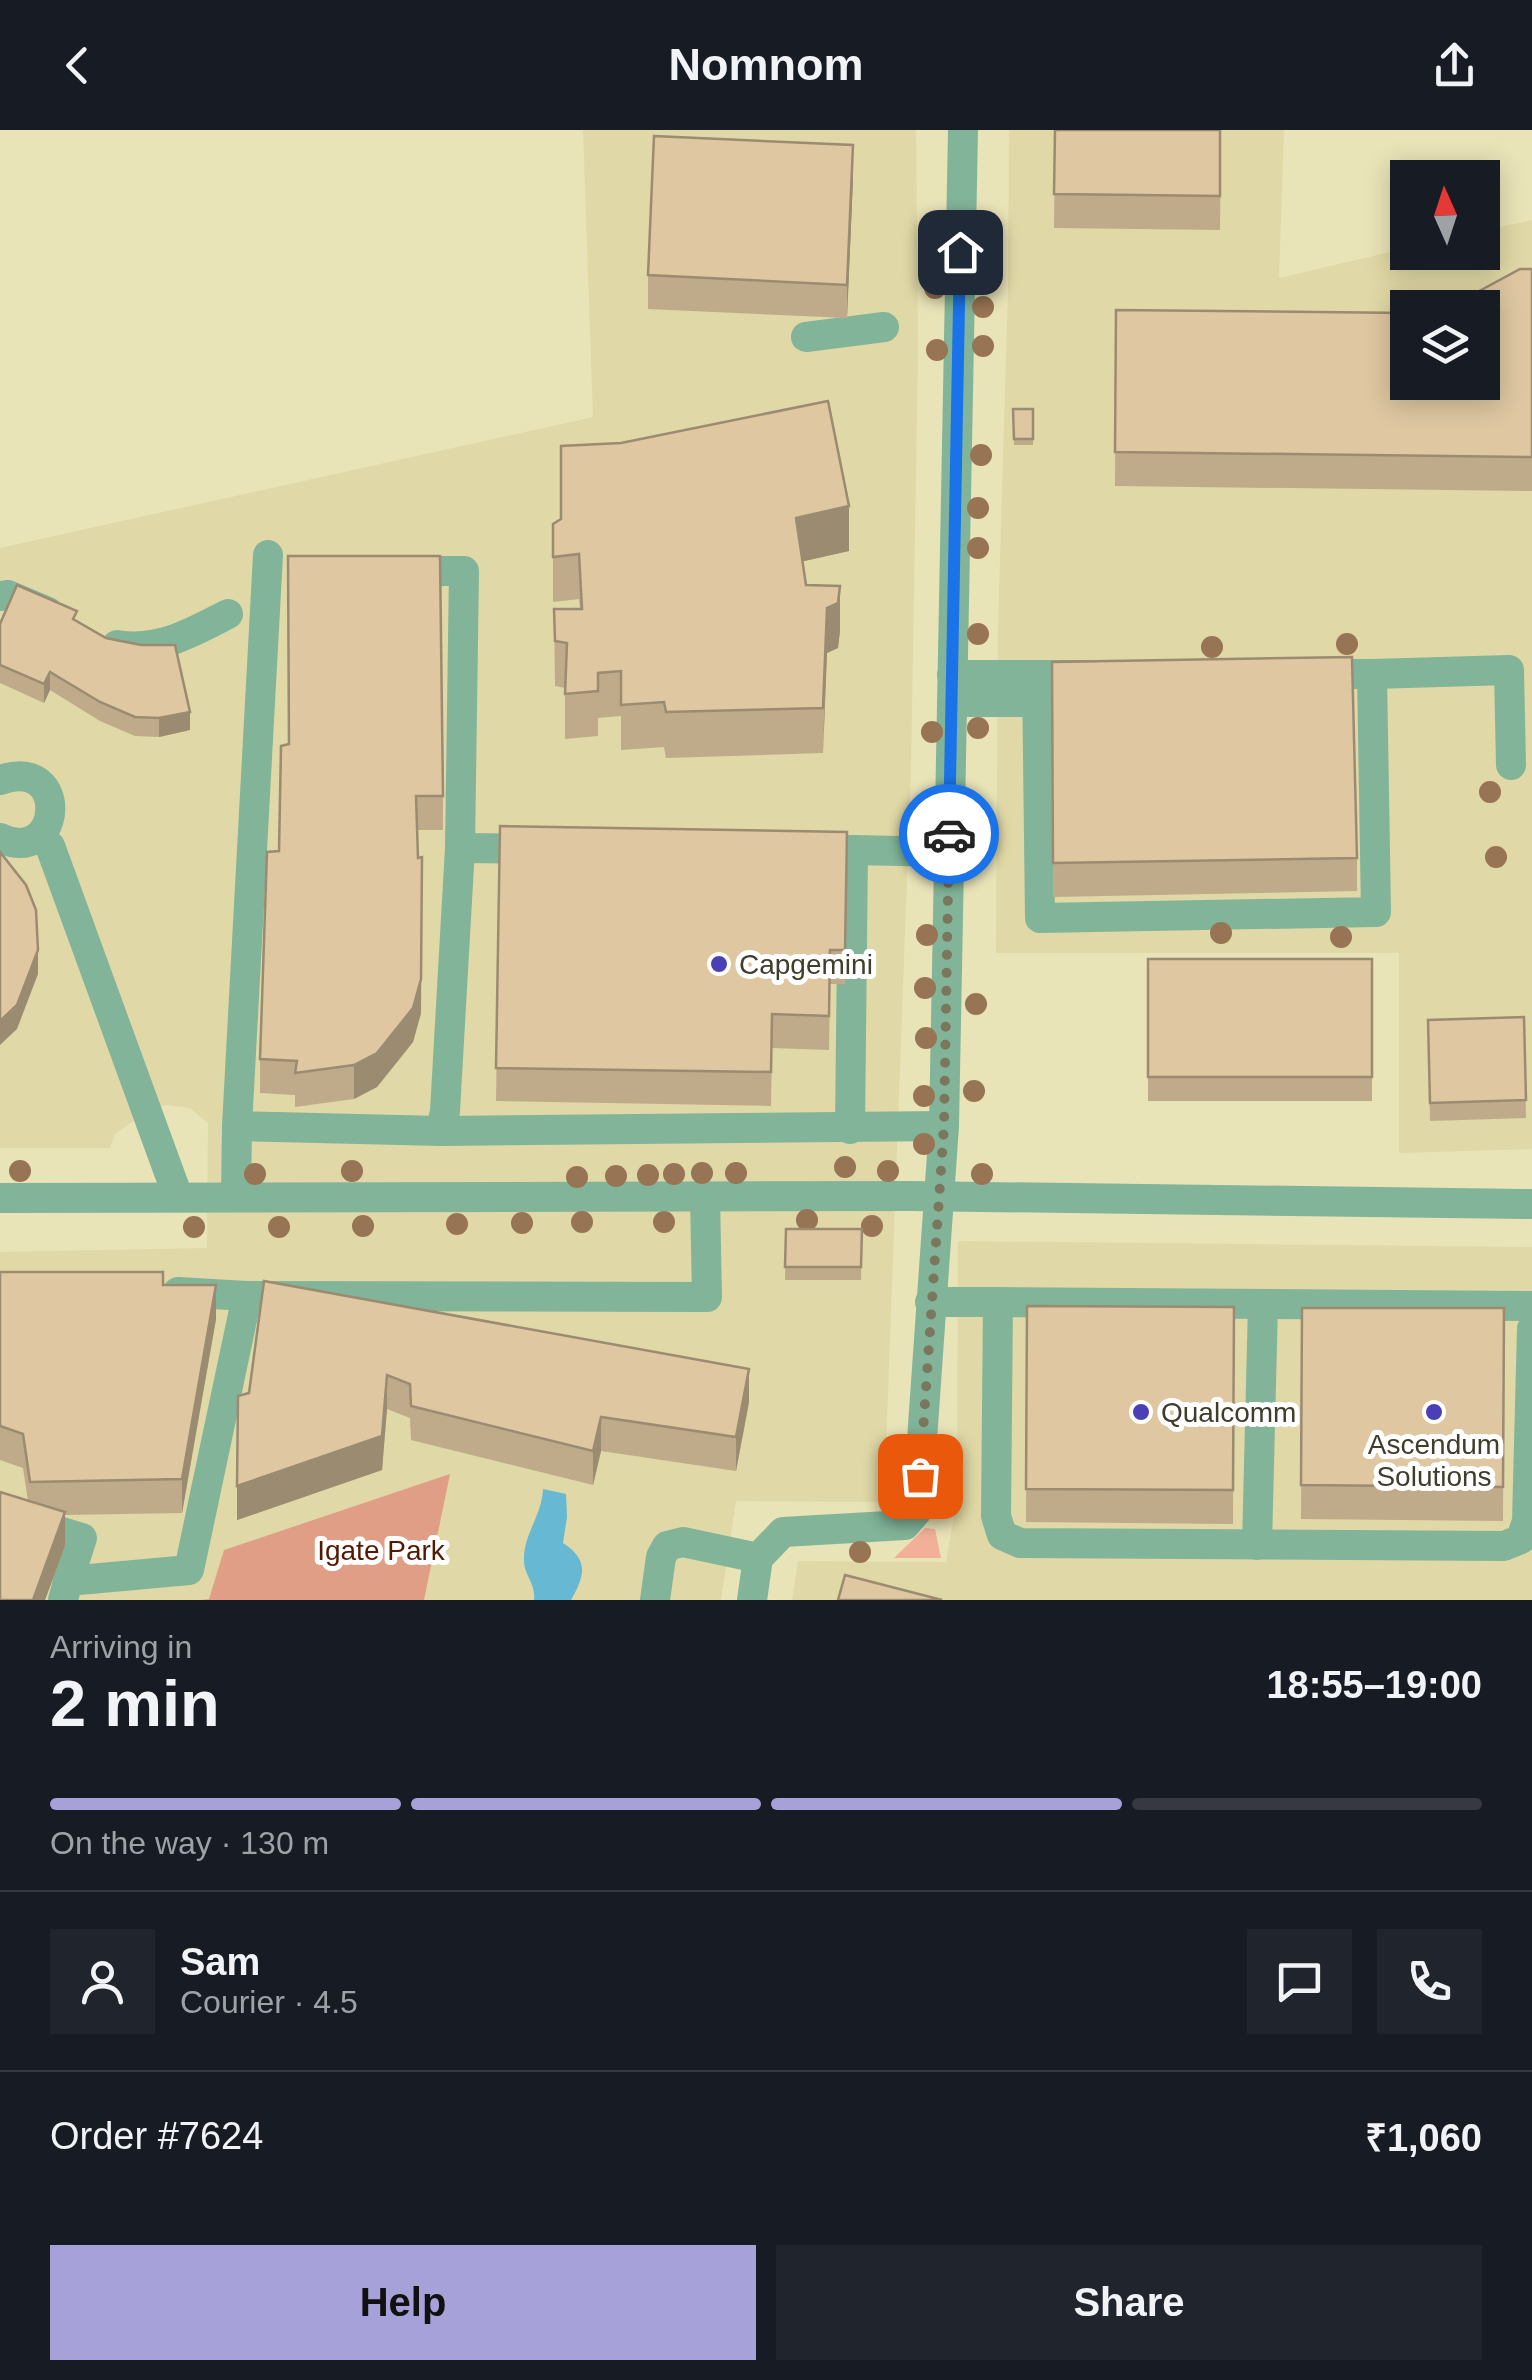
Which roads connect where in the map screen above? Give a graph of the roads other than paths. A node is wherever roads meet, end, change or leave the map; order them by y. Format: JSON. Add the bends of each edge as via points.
{"nodes":[{"id":1,"x":962,"y":130,"type":"edge"},
{"id":2,"x":884,"y":327,"type":"dead end"},
{"id":3,"x":806,"y":337,"type":"dead end"},
{"id":4,"x":274,"y":565,"type":"dead end"},
{"id":5,"x":366,"y":571,"type":"edge"},
{"id":6,"x":0,"y":596,"type":"edge"},
{"id":7,"x":228,"y":614,"type":"dead end"},
{"id":8,"x":1274,"y":674,"type":"edge"},
{"id":9,"x":1372,"y":674,"type":"junction"},
{"id":10,"x":1116,"y":675,"type":"edge"},
{"id":11,"x":1037,"y":688,"type":"junction"},
{"id":12,"x":952,"y":689,"type":"junction"},
{"id":13,"x":1511,"y":766,"type":"dead end"},
{"id":14,"x":0,"y":779,"type":"edge"},
{"id":15,"x":0,"y":838,"type":"edge"},
{"id":16,"x":38,"y":838,"type":"junction"},
{"id":17,"x":460,"y":848,"type":"junction"},
{"id":18,"x":578,"y":849,"type":"edge"},
{"id":19,"x":774,"y":850,"type":"edge"},
{"id":20,"x":853,"y":850,"type":"junction"},
{"id":21,"x":949,"y":852,"type":"junction"},
{"id":22,"x":237,"y":1126,"type":"junction"},
{"id":23,"x":944,"y":1126,"type":"junction"},
{"id":24,"x":850,"y":1129,"type":"junction"},
{"id":25,"x":440,"y":1131,"type":"junction"},
{"id":26,"x":705,"y":1196,"type":"junction"},
{"id":27,"x":939,"y":1196,"type":"junction"},
{"id":28,"x":236,"y":1197,"type":"junction"},
{"id":29,"x":0,"y":1198,"type":"edge"},
{"id":30,"x":178,"y":1198,"type":"junction"},
{"id":31,"x":1532,"y":1204,"type":"edge"},
{"id":32,"x":152,"y":1291,"type":"edge"},
{"id":33,"x":247,"y":1296,"type":"junction"},
{"id":34,"x":930,"y":1302,"type":"junction"},
{"id":35,"x":998,"y":1302,"type":"junction"},
{"id":36,"x":1263,"y":1304,"type":"junction"},
{"id":37,"x":1532,"y":1306,"type":"edge"},
{"id":38,"x":1532,"y":1329,"type":"edge"},
{"id":39,"x":0,"y":1513,"type":"edge"},
{"id":40,"x":1256,"y":1545,"type":"junction"},
{"id":41,"x":758,"y":1558,"type":"junction"},
{"id":42,"x":66,"y":1590,"type":"edge"},
{"id":43,"x":654,"y":1600,"type":"edge"},
{"id":44,"x":752,"y":1600,"type":"edge"}],
"edges":[{"from":1,"to":12,"type":"street"},
{"from":2,"to":3,"type":"street"},
{"from":4,"to":22,"type":"street"},
{"from":5,"to":17,"type":"street","via":[[464,572]]},
{"from":6,"to":7,"type":"street","via":[[138,648]]},
{"from":8,"to":9,"type":"street"},
{"from":9,"to":11,"type":"street","via":[[1376,912],[1040,918]]},
{"from":9,"to":13,"type":"street","via":[[1509,670]]},
{"from":10,"to":11,"type":"street"},
{"from":11,"to":12,"type":"street"},
{"from":12,"to":21,"type":"street"},
{"from":14,"to":16,"type":"street","via":[[26,777],[47,791],[51,816]]},
{"from":15,"to":16,"type":"street"},
{"from":16,"to":30,"type":"street","via":[[50,846]]},
{"from":17,"to":18,"type":"street"},
{"from":17,"to":25,"type":"street"},
{"from":19,"to":20,"type":"street"},
{"from":20,"to":21,"type":"street"},
{"from":20,"to":24,"type":"street"},
{"from":21,"to":23,"type":"street"},
{"from":22,"to":25,"type":"street"},
{"from":22,"to":28,"type":"street"},
{"from":23,"to":24,"type":"street"},
{"from":23,"to":27,"type":"street"},
{"from":24,"to":25,"type":"street"},
{"from":26,"to":27,"type":"street"},
{"from":26,"to":28,"type":"street"},
{"from":26,"to":33,"type":"street","via":[[707,1296]]},
{"from":27,"to":31,"type":"street"},
{"from":27,"to":34,"type":"street"},
{"from":28,"to":30,"type":"street"},
{"from":29,"to":30,"type":"street"},
{"from":32,"to":33,"type":"street"},
{"from":33,"to":42,"type":"street","via":[[189,1570]]},
{"from":34,"to":35,"type":"street"},
{"from":34,"to":41,"type":"street","via":[[917,1511],[905,1525],[784,1532]]},
{"from":35,"to":36,"type":"street"},
{"from":35,"to":40,"type":"street","via":[[996,1516],[1002,1535],[1020,1544]]},
{"from":36,"to":37,"type":"street"},
{"from":36,"to":40,"type":"street"},
{"from":38,"to":40,"type":"street","via":[[1527,1521],[1521,1539],[1504,1546]]},
{"from":39,"to":42,"type":"street","via":[[82,1538]]},
{"from":41,"to":43,"type":"street","via":[[684,1542],[667,1546]]},
{"from":41,"to":44,"type":"street"}]}
